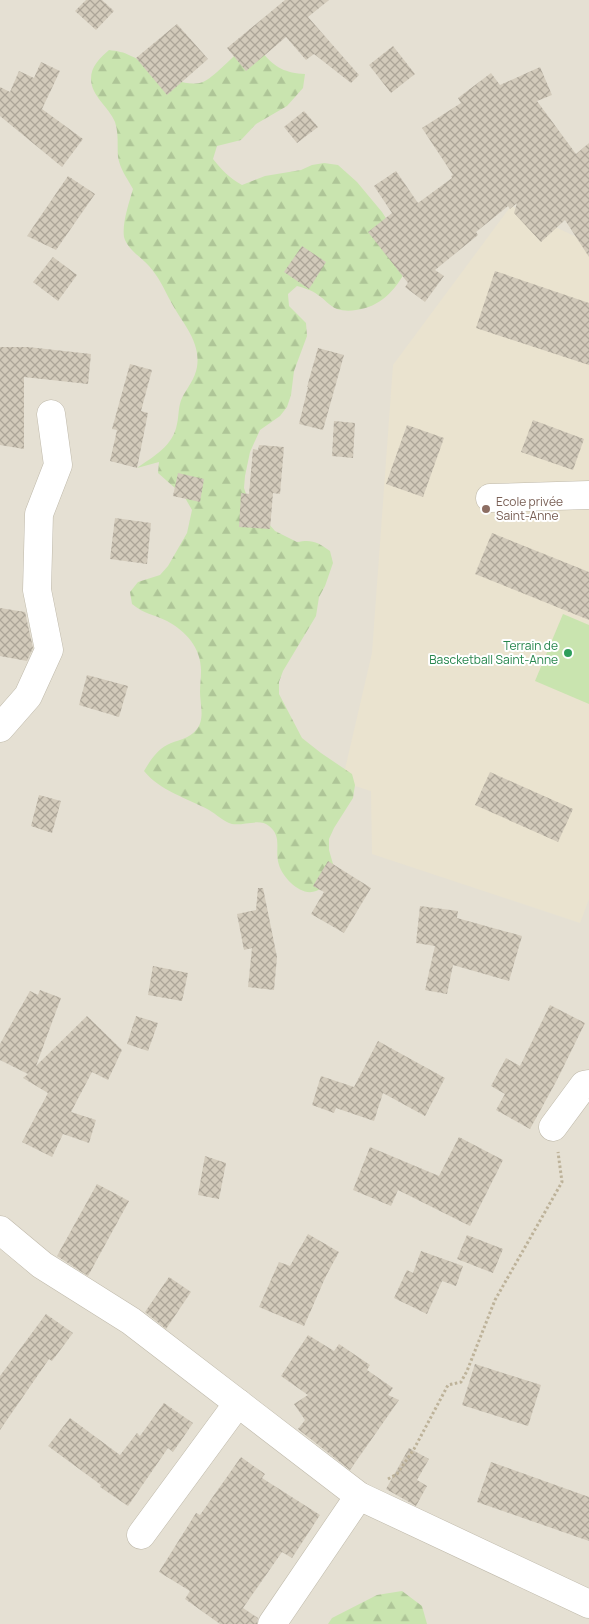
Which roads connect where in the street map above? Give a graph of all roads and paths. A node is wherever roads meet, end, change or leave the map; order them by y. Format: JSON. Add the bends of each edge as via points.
{"nodes":[{"id":1,"x":51,"y":414,"type":"dead end"},
{"id":2,"x":589,"y":494,"type":"edge"},
{"id":3,"x":490,"y":498,"type":"dead end"},
{"id":4,"x":0,"y":728,"type":"edge"},
{"id":5,"x":589,"y":1084,"type":"edge"},
{"id":6,"x":553,"y":1127,"type":"joint"},
{"id":7,"x":0,"y":1230,"type":"edge"},
{"id":8,"x":238,"y":1403,"type":"junction"},
{"id":9,"x":359,"y":1496,"type":"junction"},
{"id":10,"x":141,"y":1535,"type":"dead end"},
{"id":11,"x":589,"y":1604,"type":"edge"},
{"id":12,"x":272,"y":1624,"type":"edge"}],
"edges":[{"from":1,"to":4,"type":"street","via":[[58,465],[38,514],[38,590],[49,650],[28,696]]},
{"from":2,"to":3,"type":"street"},
{"from":5,"to":6,"type":"street","via":[[584,1085]]},
{"from":6,"to":9,"type":"path","via":[[562,1182],[495,1300],[467,1371],[461,1382],[448,1385],[397,1474]]},
{"from":7,"to":8,"type":"street","via":[[42,1264],[131,1321]]},
{"from":8,"to":9,"type":"street"},
{"from":8,"to":10,"type":"street"},
{"from":9,"to":11,"type":"street"},
{"from":9,"to":12,"type":"street"}]}
